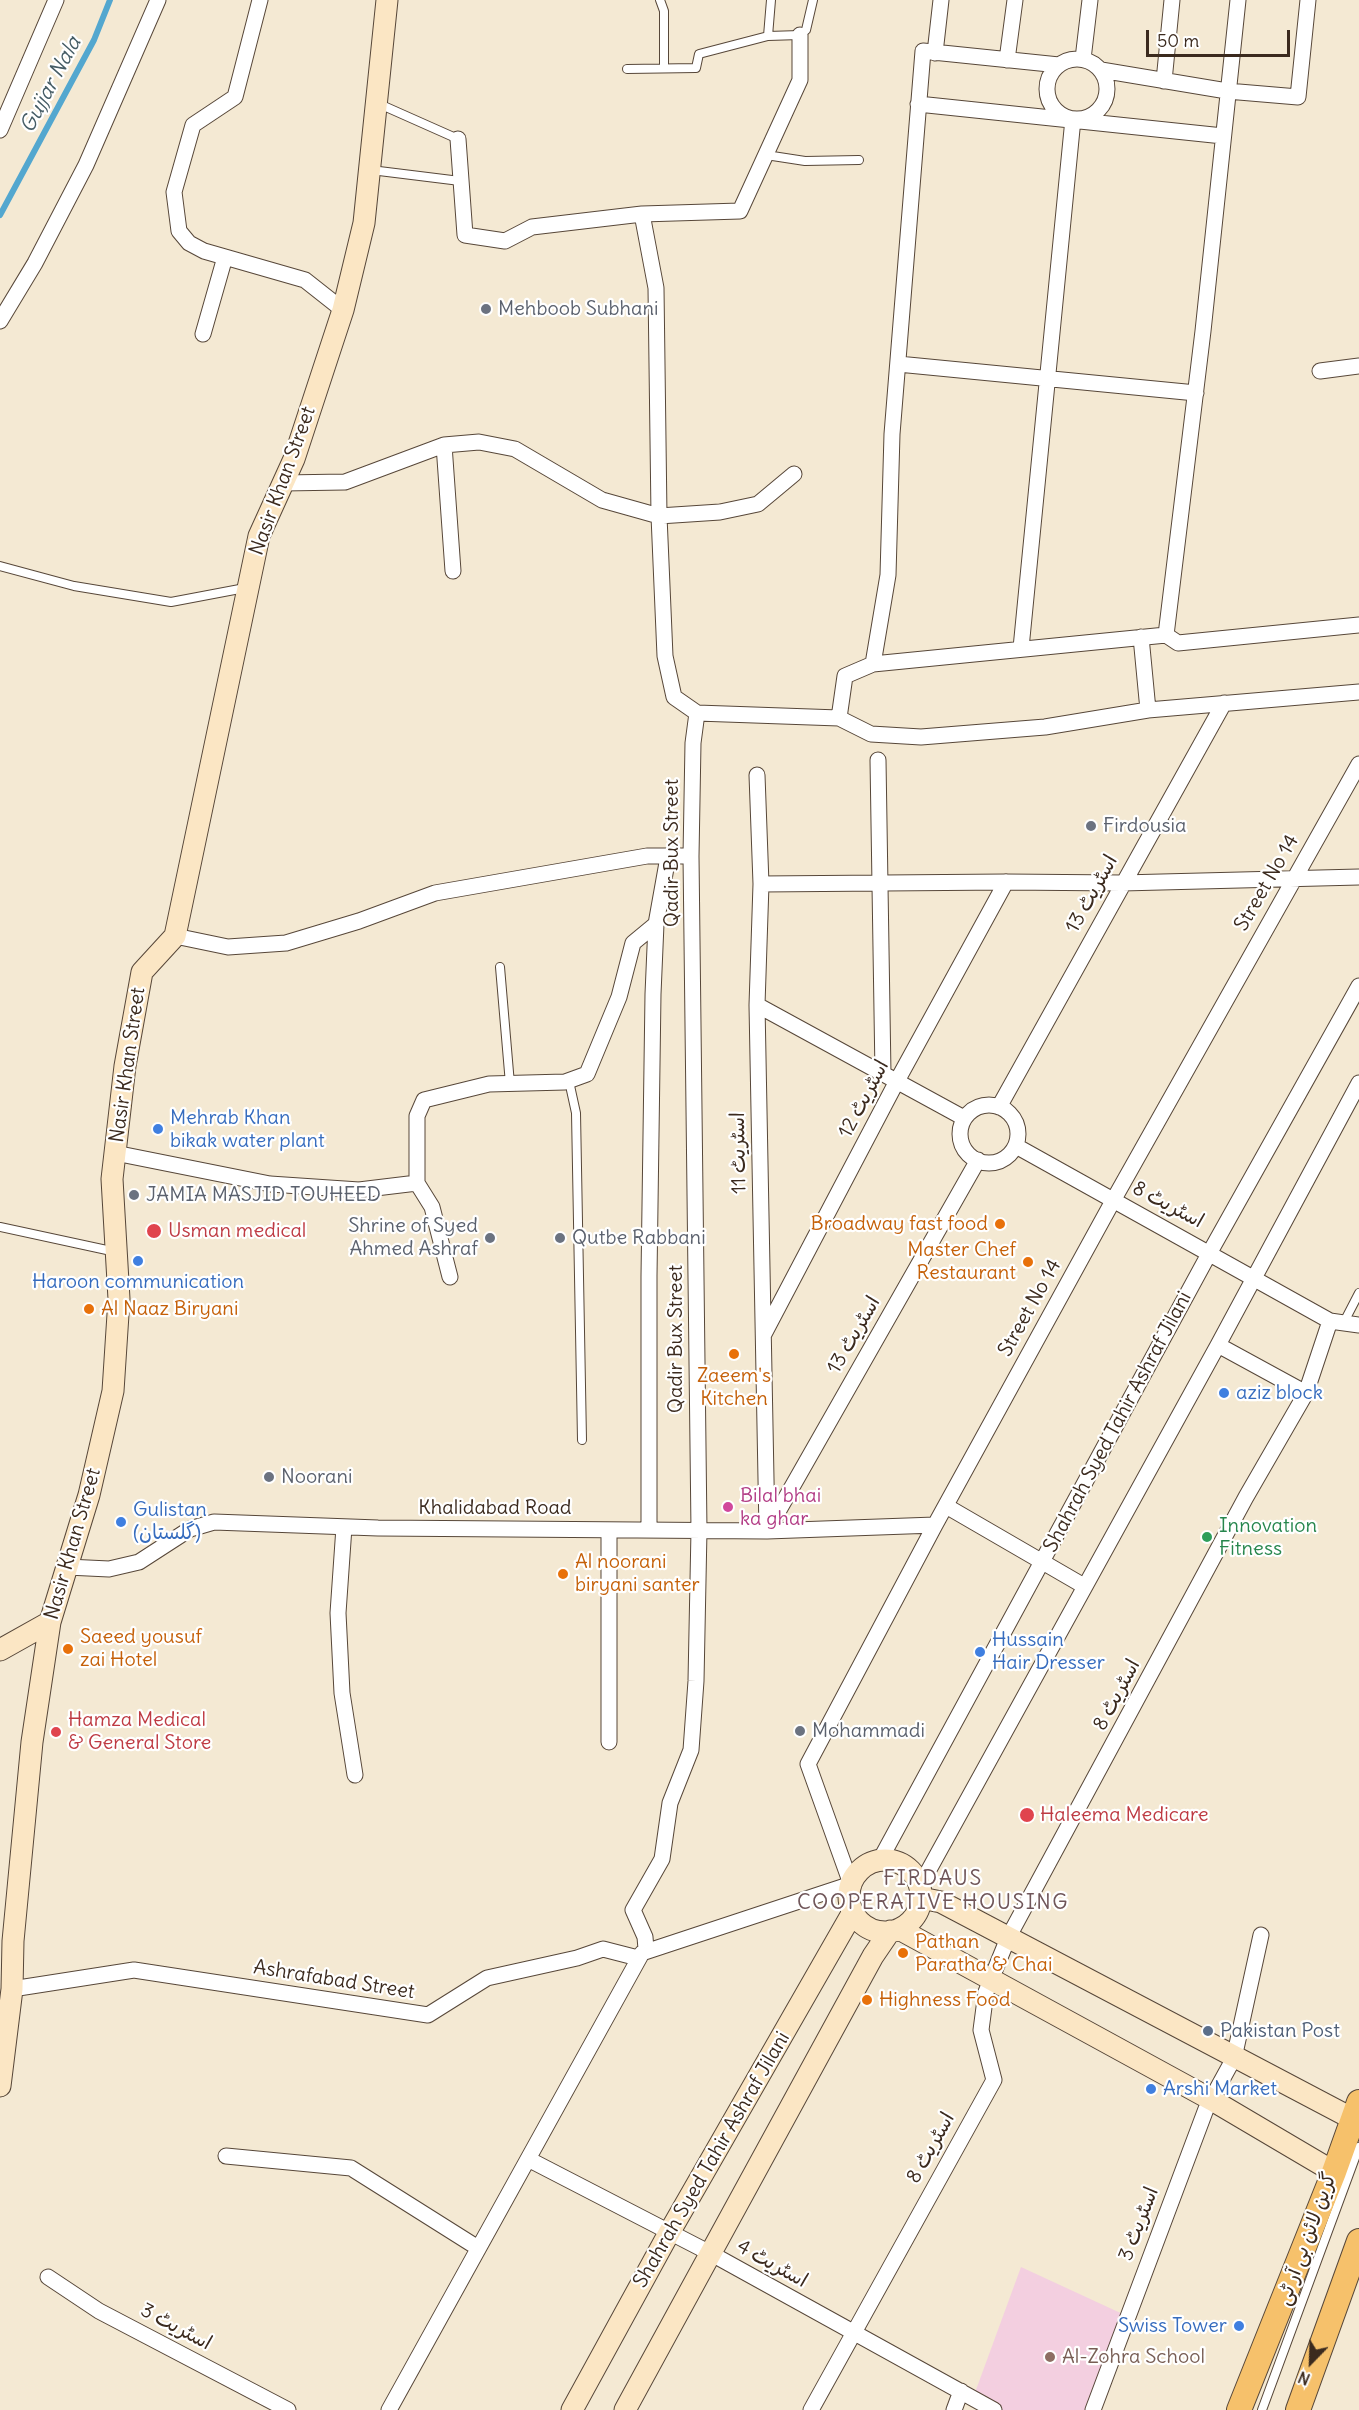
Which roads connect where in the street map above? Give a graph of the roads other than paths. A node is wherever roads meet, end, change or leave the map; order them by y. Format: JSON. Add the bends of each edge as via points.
{"nodes":[{"id":1,"x":56,"y":0,"type":"edge"},
{"id":2,"x":158,"y":0,"type":"edge"},
{"id":3,"x":260,"y":0,"type":"edge"},
{"id":4,"x":387,"y":0,"type":"edge"},
{"id":5,"x":660,"y":0,"type":"edge"},
{"id":6,"x":771,"y":0,"type":"edge"},
{"id":7,"x":813,"y":0,"type":"edge"},
{"id":8,"x":941,"y":0,"type":"edge"},
{"id":9,"x":1015,"y":0,"type":"edge"},
{"id":10,"x":1090,"y":0,"type":"edge"},
{"id":11,"x":1172,"y":0,"type":"edge"},
{"id":12,"x":1238,"y":0,"type":"edge"},
{"id":13,"x":1308,"y":0,"type":"edge"},
{"id":14,"x":800,"y":35,"type":"junction"},
{"id":15,"x":768,"y":36,"type":"junction"},
{"id":16,"x":935,"y":53,"type":"junction"},
{"id":17,"x":1083,"y":59,"type":"junction"},
{"id":18,"x":1007,"y":60,"type":"junction"},
{"id":19,"x":1059,"y":65,"type":"junction"},
{"id":20,"x":664,"y":68,"type":"junction"},
{"id":21,"x":627,"y":69,"type":"dead end"},
{"id":22,"x":1101,"y":70,"type":"junction"},
{"id":23,"x":1164,"y":81,"type":"junction"},
{"id":24,"x":1227,"y":91,"type":"junction"},
{"id":25,"x":376,"y":103,"type":"junction"},
{"id":26,"x":918,"y":104,"type":"junction"},
{"id":27,"x":1073,"y":119,"type":"junction"},
{"id":28,"x":0,"y":130,"type":"edge"},
{"id":29,"x":1224,"y":136,"type":"junction"},
{"id":30,"x":458,"y":139,"type":"joint"},
{"id":31,"x":766,"y":155,"type":"junction"},
{"id":32,"x":859,"y":160,"type":"dead end"},
{"id":33,"x":369,"y":170,"type":"junction"},
{"id":34,"x":460,"y":181,"type":"junction"},
{"id":35,"x":642,"y":214,"type":"junction"},
{"id":36,"x":225,"y":257,"type":"junction"},
{"id":37,"x":343,"y":310,"type":"junction"},
{"id":38,"x":0,"y":321,"type":"edge"},
{"id":39,"x":203,"y":334,"type":"dead end"},
{"id":40,"x":898,"y":364,"type":"junction"},
{"id":41,"x":1359,"y":366,"type":"edge"},
{"id":42,"x":1320,"y":371,"type":"dead end"},
{"id":43,"x":1048,"y":380,"type":"junction"},
{"id":44,"x":1196,"y":393,"type":"junction"},
{"id":45,"x":444,"y":446,"type":"junction"},
{"id":46,"x":794,"y":474,"type":"dead end"},
{"id":47,"x":282,"y":483,"type":"junction"},
{"id":48,"x":659,"y":516,"type":"junction"},
{"id":49,"x":0,"y":566,"type":"edge"},
{"id":50,"x":453,"y":571,"type":"dead end"},
{"id":51,"x":248,"y":587,"type":"junction"},
{"id":52,"x":1359,"y":625,"type":"edge"},
{"id":53,"x":1166,"y":635,"type":"junction"},
{"id":54,"x":1141,"y":637,"type":"junction"},
{"id":55,"x":1021,"y":648,"type":"junction"},
{"id":56,"x":873,"y":664,"type":"junction"},
{"id":57,"x":1359,"y":692,"type":"edge"},
{"id":58,"x":1224,"y":703,"type":"junction"},
{"id":59,"x":1148,"y":710,"type":"junction"},
{"id":60,"x":697,"y":713,"type":"junction"},
{"id":61,"x":838,"y":718,"type":"junction"},
{"id":62,"x":878,"y":760,"type":"dead end"},
{"id":63,"x":1359,"y":764,"type":"edge"},
{"id":64,"x":757,"y":775,"type":"dead end"},
{"id":65,"x":668,"y":856,"type":"junction"},
{"id":66,"x":691,"y":856,"type":"junction"},
{"id":67,"x":1359,"y":877,"type":"edge"},
{"id":68,"x":1292,"y":880,"type":"junction"},
{"id":69,"x":1006,"y":882,"type":"junction"},
{"id":70,"x":880,"y":883,"type":"junction"},
{"id":71,"x":1122,"y":883,"type":"junction"},
{"id":72,"x":761,"y":884,"type":"junction"},
{"id":73,"x":656,"y":924,"type":"junction"},
{"id":74,"x":175,"y":936,"type":"junction"},
{"id":75,"x":500,"y":967,"type":"dead end"},
{"id":76,"x":1359,"y":986,"type":"edge"},
{"id":77,"x":757,"y":1005,"type":"junction"},
{"id":78,"x":883,"y":1074,"type":"junction"},
{"id":79,"x":569,"y":1080,"type":"junction"},
{"id":80,"x":897,"y":1081,"type":"junction"},
{"id":81,"x":1359,"y":1083,"type":"edge"},
{"id":82,"x":510,"y":1084,"type":"junction"},
{"id":83,"x":999,"y":1107,"type":"junction"},
{"id":84,"x":964,"y":1118,"type":"junction"},
{"id":85,"x":1016,"y":1146,"type":"junction"},
{"id":86,"x":115,"y":1153,"type":"junction"},
{"id":87,"x":978,"y":1160,"type":"junction"},
{"id":88,"x":417,"y":1183,"type":"junction"},
{"id":89,"x":1114,"y":1199,"type":"junction"},
{"id":90,"x":0,"y":1227,"type":"edge"},
{"id":91,"x":116,"y":1252,"type":"junction"},
{"id":92,"x":1210,"y":1252,"type":"junction"},
{"id":93,"x":450,"y":1276,"type":"dead end"},
{"id":94,"x":1252,"y":1278,"type":"junction"},
{"id":95,"x":1359,"y":1293,"type":"edge"},
{"id":96,"x":1344,"y":1323,"type":"edge"},
{"id":97,"x":763,"y":1337,"type":"junction"},
{"id":98,"x":1218,"y":1345,"type":"junction"},
{"id":99,"x":1306,"y":1393,"type":"junction"},
{"id":100,"x":582,"y":1440,"type":"dead end"},
{"id":101,"x":946,"y":1506,"type":"junction"},
{"id":102,"x":935,"y":1525,"type":"junction"},
{"id":103,"x":344,"y":1527,"type":"junction"},
{"id":104,"x":609,"y":1530,"type":"junction"},
{"id":105,"x":649,"y":1530,"type":"junction"},
{"id":106,"x":699,"y":1530,"type":"junction"},
{"id":107,"x":767,"y":1531,"type":"junction"},
{"id":108,"x":1043,"y":1562,"type":"junction"},
{"id":109,"x":67,"y":1567,"type":"junction"},
{"id":110,"x":1084,"y":1586,"type":"junction"},
{"id":111,"x":50,"y":1622,"type":"junction"},
{"id":112,"x":0,"y":1650,"type":"edge"},
{"id":113,"x":609,"y":1742,"type":"dead end"},
{"id":114,"x":355,"y":1775,"type":"dead end"},
{"id":115,"x":880,"y":1860,"type":"junction"},
{"id":116,"x":851,"y":1884,"type":"junction"},
{"id":117,"x":921,"y":1892,"type":"junction"},
{"id":118,"x":853,"y":1912,"type":"junction"},
{"id":119,"x":894,"y":1930,"type":"junction"},
{"id":120,"x":1262,"y":1935,"type":"dead end"},
{"id":121,"x":1008,"y":1938,"type":"junction"},
{"id":122,"x":642,"y":1954,"type":"junction"},
{"id":123,"x":990,"y":1980,"type":"junction"},
{"id":124,"x":12,"y":1989,"type":"junction"},
{"id":125,"x":1234,"y":2058,"type":"junction"},
{"id":126,"x":0,"y":2086,"type":"edge"},
{"id":127,"x":1212,"y":2100,"type":"junction"},
{"id":128,"x":1356,"y":2111,"type":"edge"},
{"id":129,"x":1359,"y":2147,"type":"edge"},
{"id":130,"x":226,"y":2156,"type":"dead end"},
{"id":131,"x":528,"y":2158,"type":"junction"},
{"id":132,"x":1334,"y":2172,"type":"junction"},
{"id":133,"x":669,"y":2233,"type":"junction"},
{"id":134,"x":1359,"y":2241,"type":"edge"},
{"id":135,"x":478,"y":2248,"type":"junction"},
{"id":136,"x":710,"y":2253,"type":"junction"},
{"id":137,"x":48,"y":2277,"type":"dead end"},
{"id":138,"x":852,"y":2332,"type":"junction"},
{"id":139,"x":961,"y":2391,"type":"junction"},
{"id":140,"x":288,"y":2410,"type":"edge"},
{"id":141,"x":389,"y":2410,"type":"edge"},
{"id":142,"x":572,"y":2410,"type":"edge"},
{"id":143,"x":625,"y":2410,"type":"edge"},
{"id":144,"x":811,"y":2410,"type":"edge"},
{"id":145,"x":954,"y":2410,"type":"edge"},
{"id":146,"x":994,"y":2410,"type":"edge"},
{"id":147,"x":1093,"y":2410,"type":"edge"},
{"id":148,"x":1239,"y":2410,"type":"edge"},
{"id":149,"x":1262,"y":2410,"type":"edge"},
{"id":150,"x":1298,"y":2410,"type":"edge"}],
"edges":[{"from":1,"to":28,"type":"street"},
{"from":2,"to":38,"type":"street","via":[[86,165]]},
{"from":3,"to":36,"type":"street","via":[[234,97],[193,125],[174,192],[178,231],[189,243]]},
{"from":4,"to":25,"type":"street","name":"Nasir Khan Street"},
{"from":5,"to":20,"type":"lane","via":[[664,10]]},
{"from":6,"to":15,"type":"lane"},
{"from":7,"to":14,"type":"lane","via":[[806,30]]},
{"from":8,"to":16,"type":"street"},
{"from":9,"to":18,"type":"street"},
{"from":10,"to":17,"type":"street"},
{"from":11,"to":23,"type":"street"},
{"from":12,"to":24,"type":"street"},
{"from":13,"to":24,"type":"street","via":[[1298,97]]},
{"from":14,"to":15,"type":"lane"},
{"from":14,"to":31,"type":"street","via":[[800,80]]},
{"from":15,"to":20,"type":"lane","via":[[699,54],[696,68]]},
{"from":16,"to":18,"type":"street"},
{"from":16,"to":26,"type":"street","via":[[923,51]]},
{"from":17,"to":19,"type":"street"},
{"from":17,"to":22,"type":"street"},
{"from":18,"to":19,"type":"street"},
{"from":19,"to":27,"type":"street","via":[[1047,82],[1048,100],[1062,115]]},
{"from":20,"to":21,"type":"lane"},
{"from":22,"to":23,"type":"street"},
{"from":22,"to":27,"type":"street","via":[[1107,90],[1102,106],[1085,118]]},
{"from":23,"to":24,"type":"street"},
{"from":24,"to":29,"type":"street"},
{"from":25,"to":30,"type":"lane"},
{"from":25,"to":33,"type":"street","name":"Nasir Khan Street"},
{"from":26,"to":27,"type":"street"},
{"from":26,"to":40,"type":"street"},
{"from":27,"to":29,"type":"street"},
{"from":27,"to":43,"type":"street"},
{"from":29,"to":44,"type":"street"},
{"from":30,"to":34,"type":"street"},
{"from":31,"to":32,"type":"lane","via":[[805,161]]},
{"from":31,"to":35,"type":"street","via":[[740,211]]},
{"from":33,"to":34,"type":"lane"},
{"from":33,"to":37,"type":"street","name":"Nasir Khan Street","via":[[364,223]]},
{"from":34,"to":35,"type":"street","via":[[465,235],[505,241],[532,227]]},
{"from":35,"to":48,"type":"street","via":[[656,288]]},
{"from":36,"to":37,"type":"street","via":[[305,280]]},
{"from":36,"to":39,"type":"street"},
{"from":37,"to":47,"type":"street","name":"Nasir Khan Street","via":[[294,459]]},
{"from":40,"to":43,"type":"street"},
{"from":40,"to":56,"type":"street","via":[[888,575]]},
{"from":41,"to":42,"type":"street"},
{"from":43,"to":44,"type":"street"},
{"from":43,"to":55,"type":"street"},
{"from":44,"to":53,"type":"street"},
{"from":45,"to":47,"type":"street","via":[[345,482]]},
{"from":45,"to":48,"type":"street","via":[[479,442],[515,449],[602,500]]},
{"from":45,"to":50,"type":"street"},
{"from":46,"to":48,"type":"street","via":[[758,504],[720,512]]},
{"from":47,"to":51,"type":"street","name":"Nasir Khan Street","via":[[259,536]]},
{"from":48,"to":60,"type":"street","via":[[665,656],[674,697]]},
{"from":49,"to":51,"type":"lane","via":[[74,586],[171,602]]},
{"from":51,"to":74,"type":"street","name":"Nasir Khan Street"},
{"from":52,"to":53,"type":"street","via":[[1178,643]]},
{"from":53,"to":54,"type":"street"},
{"from":54,"to":55,"type":"street"},
{"from":54,"to":59,"type":"street"},
{"from":55,"to":56,"type":"street"},
{"from":56,"to":61,"type":"street","via":[[845,676]]},
{"from":57,"to":58,"type":"street"},
{"from":58,"to":59,"type":"street"},
{"from":58,"to":71,"type":"street","name":"اسٹریٹ 13"},
{"from":59,"to":61,"type":"street","via":[[1045,727],[921,737],[871,734]]},
{"from":60,"to":61,"type":"street"},
{"from":60,"to":66,"type":"street","name":"Qadir Bux Street"},
{"from":62,"to":70,"type":"street"},
{"from":63,"to":68,"type":"street","name":"Street No 14"},
{"from":64,"to":72,"type":"street","name":"اسٹریٹ 11"},
{"from":65,"to":66,"type":"street"},
{"from":65,"to":73,"type":"street"},
{"from":65,"to":74,"type":"street","via":[[647,856],[435,892],[286,943],[228,947]]},
{"from":66,"to":106,"type":"street","name":"Qadir Bux Street"},
{"from":67,"to":68,"type":"street"},
{"from":68,"to":71,"type":"street"},
{"from":68,"to":89,"type":"street","name":"Street No 14"},
{"from":69,"to":70,"type":"street"},
{"from":69,"to":71,"type":"street"},
{"from":69,"to":80,"type":"street","name":"اسٹریٹ 12"},
{"from":70,"to":72,"type":"street"},
{"from":70,"to":78,"type":"street"},
{"from":71,"to":83,"type":"street","name":"اسٹریٹ 13"},
{"from":72,"to":77,"type":"street","name":"اسٹریٹ 11"},
{"from":73,"to":79,"type":"street","via":[[633,943],[619,997],[587,1074]]},
{"from":73,"to":105,"type":"street","via":[[649,1264]]},
{"from":74,"to":86,"type":"street","name":"Nasir Khan Street","via":[[142,972]]},
{"from":75,"to":82,"type":"lane"},
{"from":76,"to":92,"type":"street","name":"Shahrah Syed Tahir Ashraf Jilani"},
{"from":77,"to":78,"type":"street"},
{"from":77,"to":97,"type":"street","name":"اسٹریٹ 11"},
{"from":78,"to":80,"type":"street"},
{"from":79,"to":82,"type":"street"},
{"from":79,"to":100,"type":"lane","via":[[576,1113]]},
{"from":80,"to":84,"type":"street"},
{"from":80,"to":97,"type":"street","name":"اسٹریٹ 12"},
{"from":81,"to":94,"type":"street"},
{"from":82,"to":88,"type":"street","via":[[489,1084],[423,1100],[417,1116]]},
{"from":83,"to":84,"type":"street","via":[[976,1108]]},
{"from":83,"to":85,"type":"street","via":[[1017,1123]]},
{"from":84,"to":87,"type":"street","via":[[964,1148]]},
{"from":85,"to":87,"type":"street","via":[[1002,1160]]},
{"from":85,"to":89,"type":"street","name":"اسٹریٹ 8"},
{"from":86,"to":88,"type":"street","via":[[270,1184],[359,1190]]},
{"from":86,"to":91,"type":"street","name":"Nasir Khan Street","via":[[112,1179]]},
{"from":87,"to":107,"type":"street","name":"اسٹریٹ 13"},
{"from":88,"to":93,"type":"street","via":[[432,1207]]},
{"from":89,"to":92,"type":"street","name":"اسٹریٹ 8"},
{"from":89,"to":101,"type":"street","name":"Street No 14"},
{"from":90,"to":91,"type":"lane"},
{"from":91,"to":109,"type":"street","name":"Nasir Khan Street","via":[[118,1299],[113,1391],[89,1495]]},
{"from":92,"to":94,"type":"street","name":"اسٹریٹ 8"},
{"from":92,"to":108,"type":"street","name":"Shahrah Syed Tahir Ashraf Jilani"},
{"from":94,"to":96,"type":"street","name":"اسٹریٹ 8"},
{"from":94,"to":98,"type":"street"},
{"from":95,"to":96,"type":"lane"},
{"from":96,"to":99,"type":"street","name":"اسٹریٹ 8"},
{"from":97,"to":107,"type":"street","name":"اسٹریٹ 11"},
{"from":98,"to":99,"type":"street"},
{"from":98,"to":110,"type":"street"},
{"from":99,"to":121,"type":"street","name":"اسٹریٹ 8"},
{"from":101,"to":102,"type":"street","name":"Street No 14"},
{"from":101,"to":108,"type":"street"},
{"from":102,"to":107,"type":"street","name":"Khalidabad Road"},
{"from":102,"to":116,"type":"street","name":"Street No 14","via":[[808,1764]]},
{"from":103,"to":104,"type":"street","name":"Khalidabad Road"},
{"from":103,"to":109,"type":"street","name":"Khalidabad Road","via":[[214,1522],[190,1529],[139,1562],[109,1569]]},
{"from":103,"to":114,"type":"street","via":[[338,1613],[342,1693]]},
{"from":104,"to":105,"type":"street","name":"Khalidabad Road"},
{"from":104,"to":113,"type":"street"},
{"from":105,"to":106,"type":"street","name":"Khalidabad Road"},
{"from":106,"to":107,"type":"street","name":"Khalidabad Road"},
{"from":106,"to":122,"type":"street","name":"Qadir Bux Street","via":[[691,1750],[670,1803],[662,1859],[633,1910],[645,1937]]},
{"from":108,"to":110,"type":"street"},
{"from":108,"to":115,"type":"street","name":"Shahrah Syed Tahir Ashraf Jilani"},
{"from":109,"to":111,"type":"street","name":"Nasir Khan Street"},
{"from":110,"to":117,"type":"street"},
{"from":111,"to":112,"type":"street"},
{"from":111,"to":124,"type":"street","name":"Nasir Khan Street","via":[[32,1742]]},
{"from":115,"to":116,"type":"street","via":[[857,1873]]},
{"from":115,"to":117,"type":"street","via":[[905,1866]]},
{"from":116,"to":118,"type":"street"},
{"from":116,"to":122,"type":"street"},
{"from":117,"to":119,"type":"street","via":[[917,1913],[909,1923]]},
{"from":117,"to":121,"type":"street"},
{"from":118,"to":119,"type":"street","via":[[877,1931]]},
{"from":118,"to":133,"type":"street","name":"Shahrah Syed Tahir Ashraf Jilani"},
{"from":119,"to":123,"type":"street"},
{"from":119,"to":136,"type":"street","name":"Shahrah Syed Tahir Ashraf Jilani","via":[[873,1956]]},
{"from":120,"to":125,"type":"street","name":"اسٹریٹ 3"},
{"from":121,"to":123,"type":"street","name":"اسٹریٹ 8"},
{"from":121,"to":125,"type":"street"},
{"from":122,"to":124,"type":"street","name":"Ashrafabad Street","via":[[603,1949],[487,1978],[428,2015],[134,1970]]},
{"from":122,"to":131,"type":"street"},
{"from":123,"to":127,"type":"street"},
{"from":123,"to":138,"type":"street","name":"اسٹریٹ 8","via":[[981,2030],[994,2080]]},
{"from":124,"to":126,"type":"street","name":"Nasir Khan Street"},
{"from":125,"to":127,"type":"street","name":"اسٹریٹ 3"},
{"from":125,"to":128,"type":"street"},
{"from":127,"to":132,"type":"street"},
{"from":127,"to":147,"type":"street","name":"اسٹریٹ 3"},
{"from":128,"to":132,"type":"main road"},
{"from":129,"to":149,"type":"lane","name":"گرین لائن بی آر ٹی"},
{"from":130,"to":135,"type":"street","via":[[351,2168]]},
{"from":131,"to":133,"type":"street","name":"اسٹریٹ 4"},
{"from":131,"to":135,"type":"street"},
{"from":132,"to":148,"type":"main road"},
{"from":133,"to":136,"type":"street","name":"اسٹریٹ 4"},
{"from":133,"to":142,"type":"street","name":"Shahrah Syed Tahir Ashraf Jilani"},
{"from":134,"to":150,"type":"main road"},
{"from":135,"to":141,"type":"street"},
{"from":136,"to":138,"type":"street","name":"اسٹریٹ 4"},
{"from":136,"to":143,"type":"street","name":"Shahrah Syed Tahir Ashraf Jilani"},
{"from":137,"to":140,"type":"street","name":"اسٹریٹ 3","via":[[99,2311]]},
{"from":138,"to":139,"type":"street","name":"اسٹریٹ 4"},
{"from":138,"to":144,"type":"street","name":"اسٹریٹ 8"},
{"from":139,"to":145,"type":"street"},
{"from":139,"to":146,"type":"street","name":"اسٹریٹ 4"}]}
